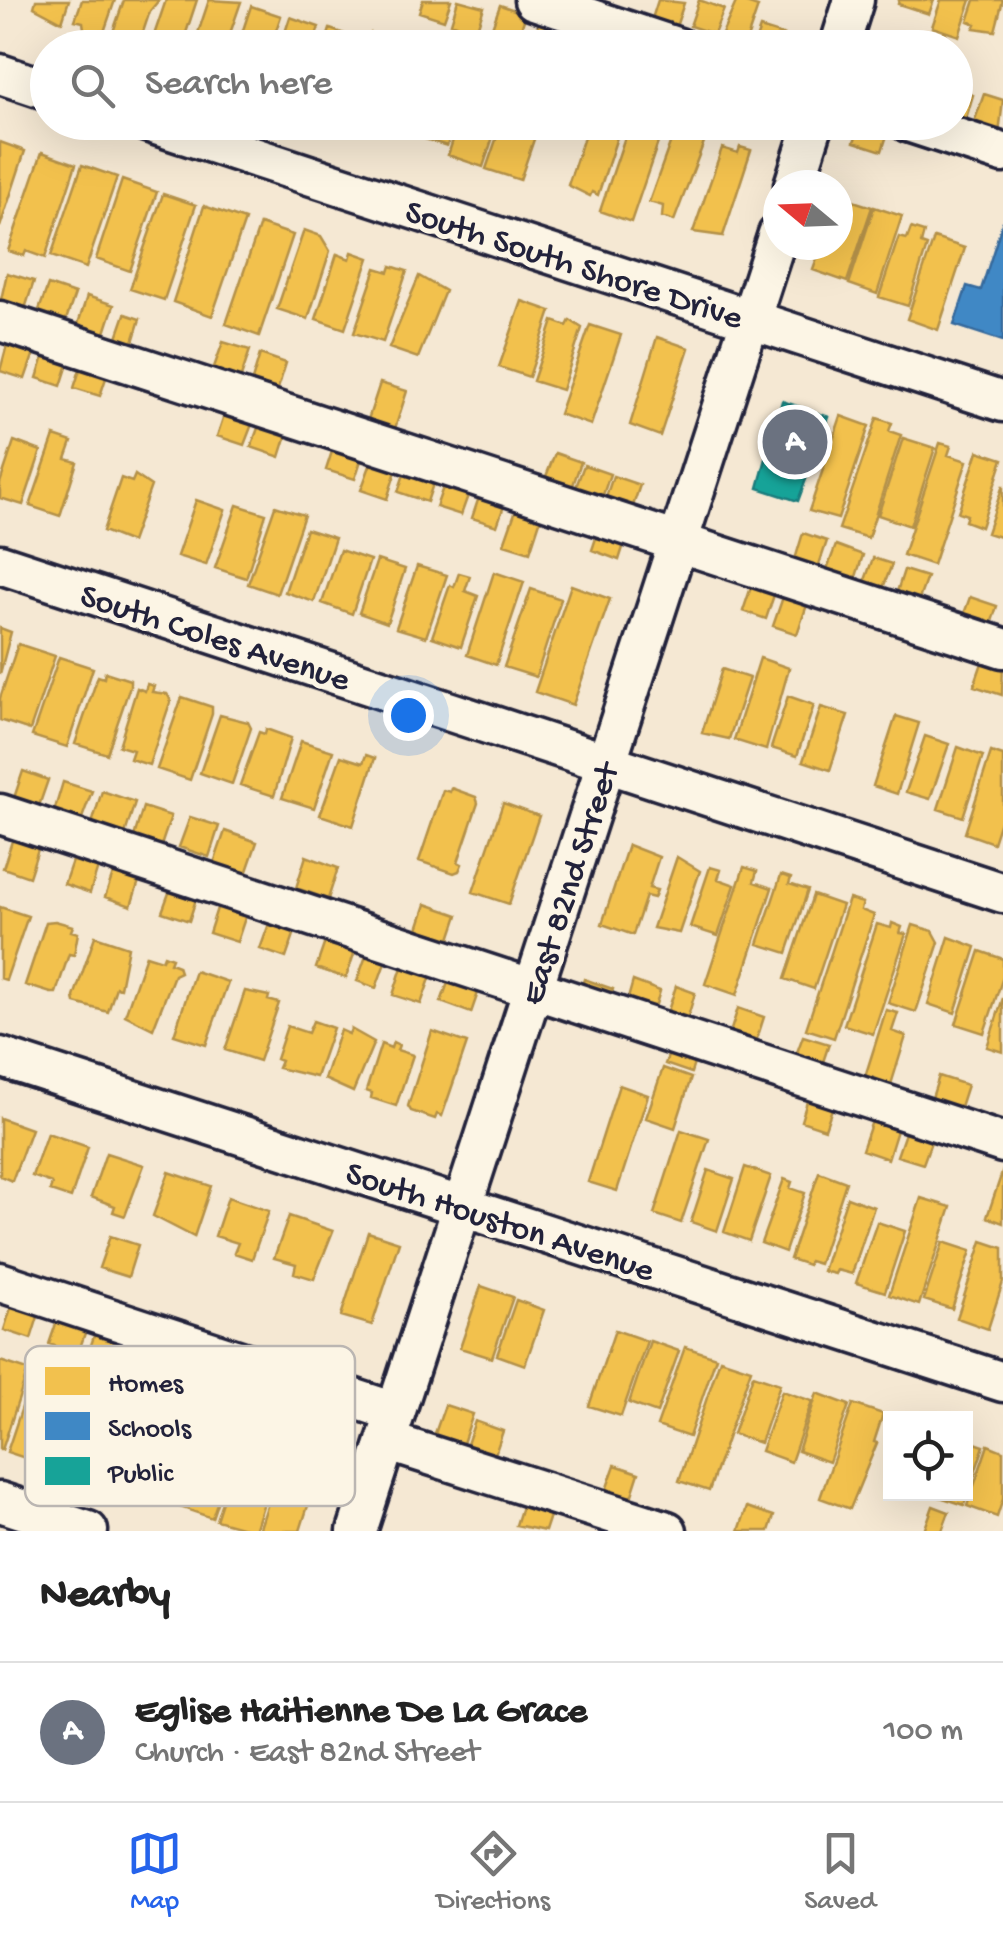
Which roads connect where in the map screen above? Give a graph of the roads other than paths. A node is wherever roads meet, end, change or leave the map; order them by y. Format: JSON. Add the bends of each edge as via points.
{"nodes":[{"id":1,"x":534,"y":0,"type":"edge"},
{"id":2,"x":854,"y":0,"type":"edge"},
{"id":3,"x":625,"y":30,"type":"edge"},
{"id":4,"x":844,"y":30,"type":"edge"},
{"id":5,"x":0,"y":74,"type":"edge"},
{"id":6,"x":30,"y":84,"type":"edge"},
{"id":7,"x":202,"y":140,"type":"edge"},
{"id":8,"x":808,"y":140,"type":"edge"},
{"id":9,"x":961,"y":140,"type":"edge"},
{"id":10,"x":1003,"y":154,"type":"edge"},
{"id":11,"x":799,"y":170,"type":"edge"},
{"id":12,"x":770,"y":260,"type":"edge"},
{"id":13,"x":750,"y":320,"type":"junction"},
{"id":14,"x":0,"y":321,"type":"edge"},
{"id":15,"x":1003,"y":402,"type":"edge"},
{"id":16,"x":678,"y":542,"type":"junction"},
{"id":17,"x":0,"y":564,"type":"edge"},
{"id":18,"x":1003,"y":648,"type":"edge"},
{"id":19,"x":606,"y":762,"type":"junction"},
{"id":20,"x":0,"y":814,"type":"edge"},
{"id":21,"x":1003,"y":892,"type":"edge"},
{"id":22,"x":533,"y":989,"type":"junction"},
{"id":23,"x":0,"y":1057,"type":"edge"},
{"id":24,"x":1003,"y":1144,"type":"edge"},
{"id":25,"x":462,"y":1206,"type":"junction"},
{"id":26,"x":0,"y":1282,"type":"edge"},
{"id":27,"x":174,"y":1346,"type":"edge"},
{"id":28,"x":1003,"y":1382,"type":"edge"},
{"id":29,"x":355,"y":1413,"type":"edge"},
{"id":30,"x":391,"y":1426,"type":"junction"},
{"id":31,"x":0,"y":1502,"type":"edge"},
{"id":32,"x":88,"y":1531,"type":"edge"},
{"id":33,"x":356,"y":1531,"type":"edge"},
{"id":34,"x":667,"y":1531,"type":"edge"}],
"edges":[{"from":1,"to":3,"type":"street"},
{"from":2,"to":4,"type":"street"},
{"from":5,"to":6,"type":"street"},
{"from":7,"to":13,"type":"street","name":"South South Shore Drive"},
{"from":8,"to":11,"type":"street"},
{"from":9,"to":10,"type":"street"},
{"from":12,"to":13,"type":"street","name":"East 82nd Street"},
{"from":13,"to":15,"type":"street","name":"South South Shore Drive"},
{"from":13,"to":16,"type":"street","name":"East 82nd Street"},
{"from":14,"to":16,"type":"street"},
{"from":16,"to":18,"type":"street"},
{"from":16,"to":19,"type":"street","name":"East 82nd Street"},
{"from":17,"to":19,"type":"street","name":"South Coles Avenue"},
{"from":19,"to":21,"type":"street","name":"South Coles Avenue"},
{"from":19,"to":22,"type":"street","name":"East 82nd Street"},
{"from":20,"to":22,"type":"street"},
{"from":22,"to":24,"type":"street"},
{"from":22,"to":25,"type":"street","name":"East 82nd Street"},
{"from":23,"to":25,"type":"street","name":"South Houston Avenue"},
{"from":25,"to":28,"type":"street","name":"South Houston Avenue"},
{"from":25,"to":30,"type":"street","name":"East 82nd Street"},
{"from":26,"to":27,"type":"street"},
{"from":29,"to":30,"type":"street"},
{"from":30,"to":33,"type":"street","name":"East 82nd Street"},
{"from":30,"to":34,"type":"street"},
{"from":31,"to":32,"type":"street"}]}
